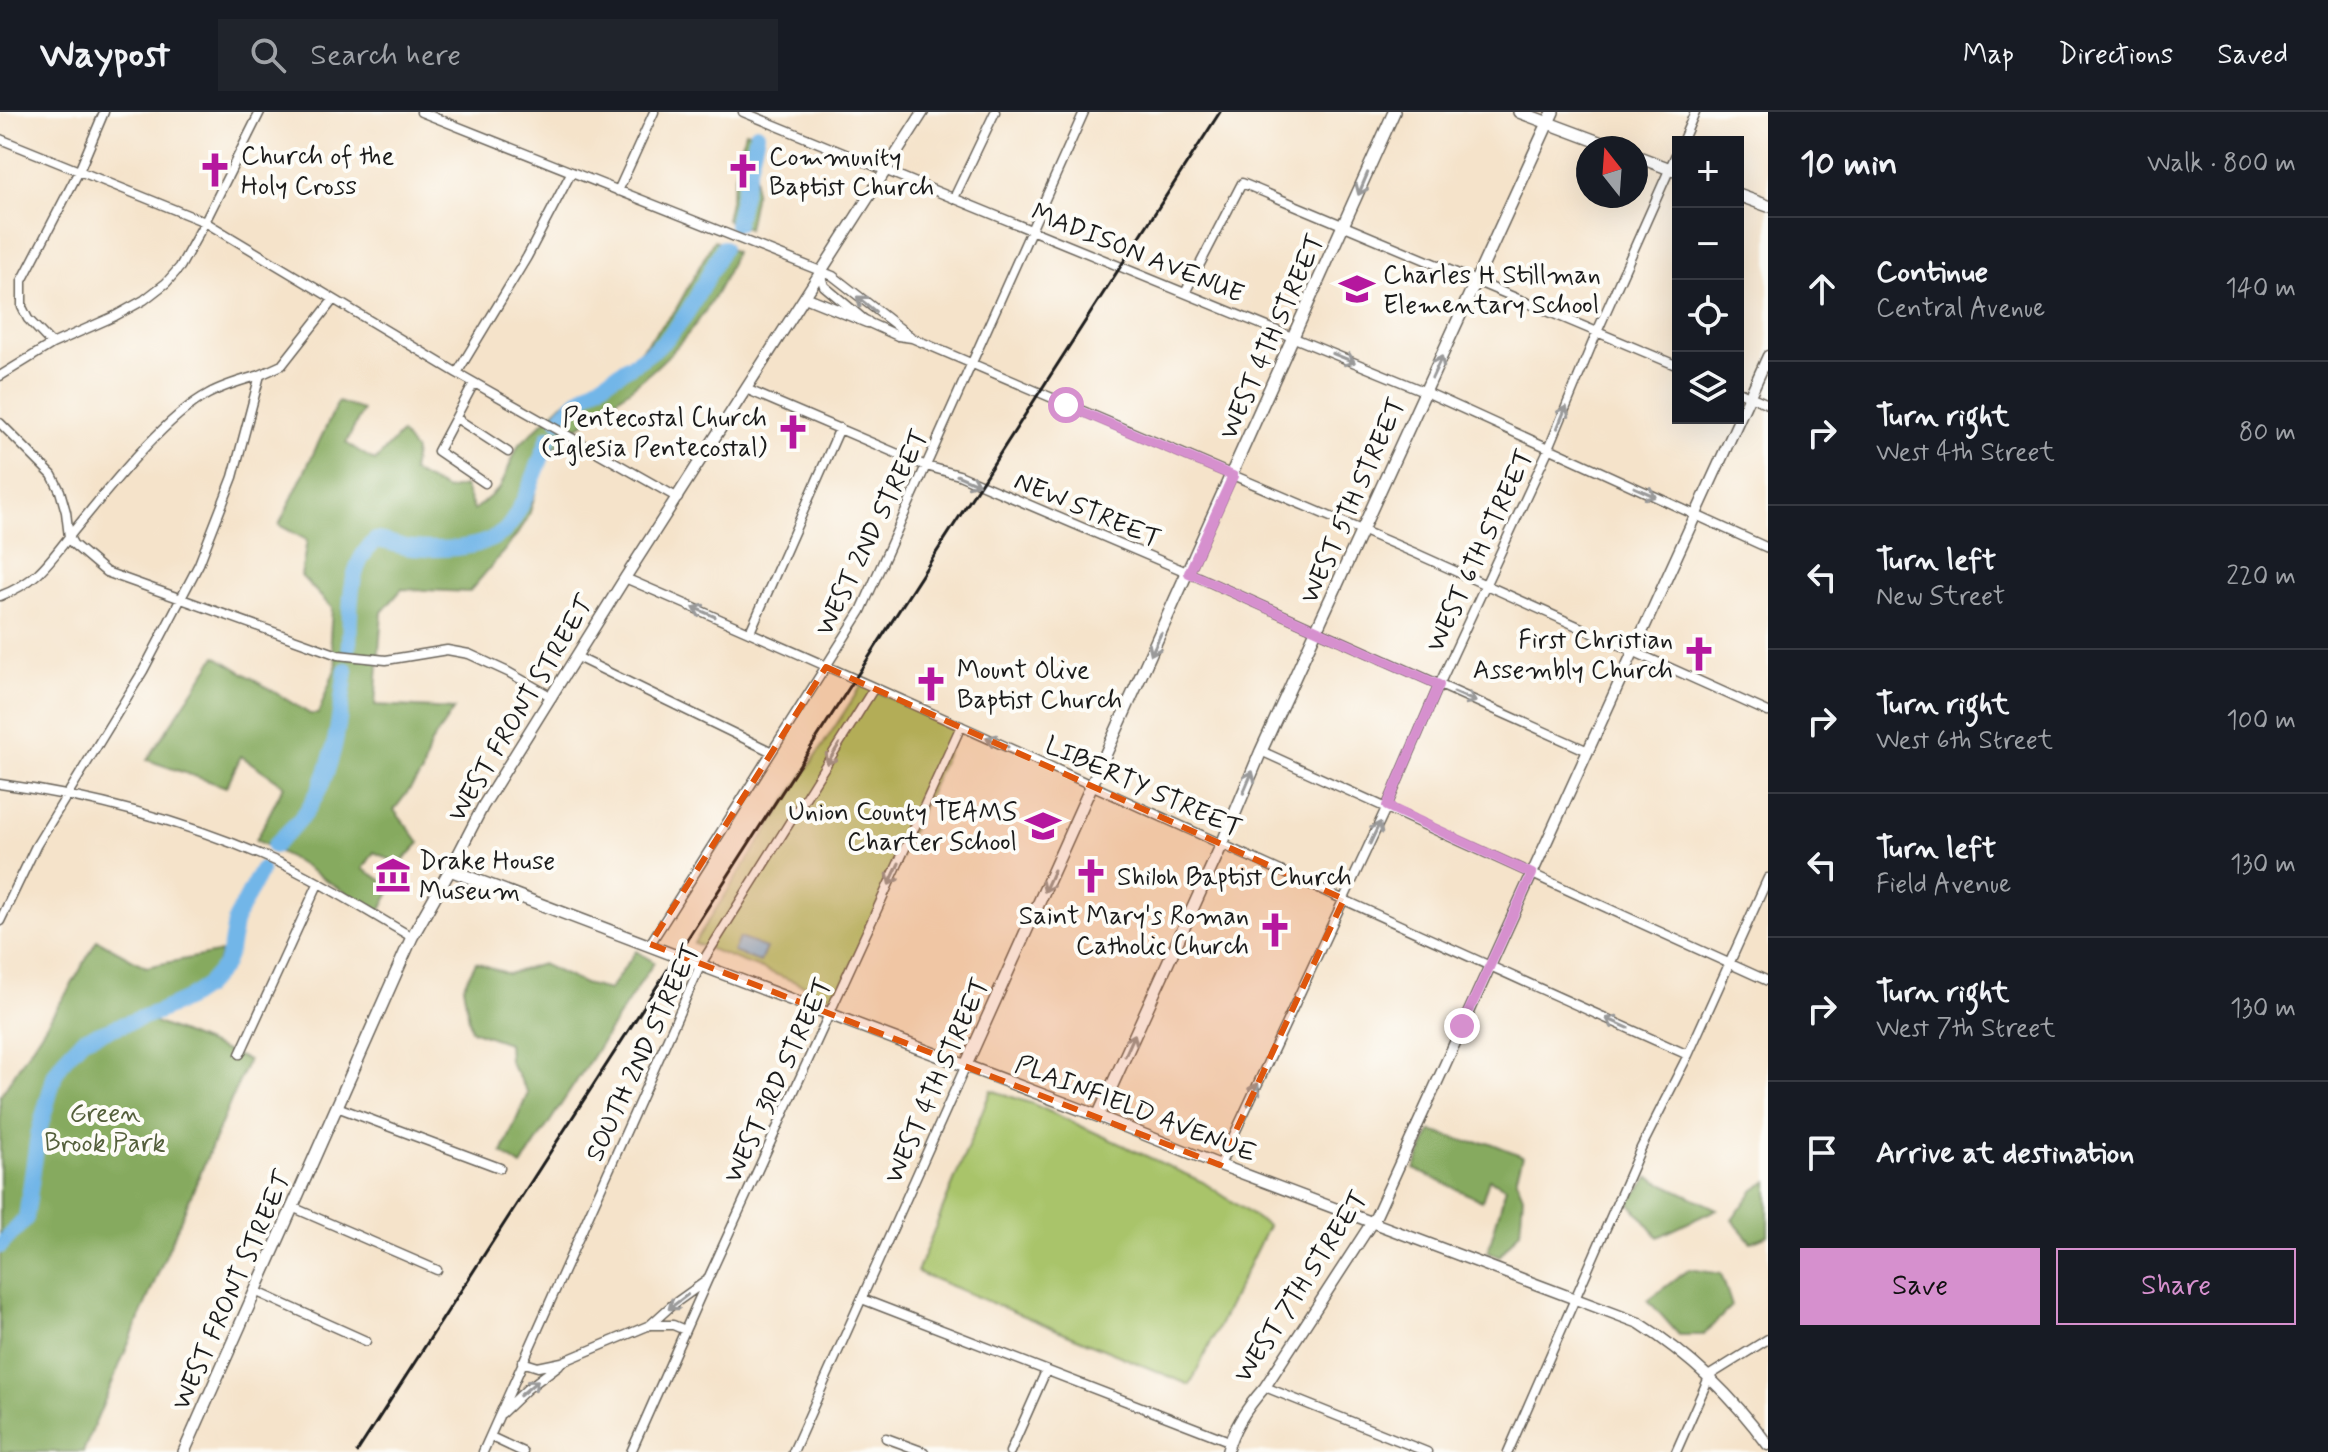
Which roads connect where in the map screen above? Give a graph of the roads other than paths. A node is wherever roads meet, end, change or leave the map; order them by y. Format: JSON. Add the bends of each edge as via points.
{"nodes":[{"id":1,"x":104,"y":112,"type":"edge"},
{"id":2,"x":260,"y":112,"type":"edge"},
{"id":3,"x":421,"y":112,"type":"edge"},
{"id":4,"x":654,"y":112,"type":"edge"},
{"id":5,"x":743,"y":112,"type":"edge"},
{"id":6,"x":923,"y":112,"type":"edge"},
{"id":7,"x":995,"y":112,"type":"edge"},
{"id":8,"x":1084,"y":112,"type":"edge"},
{"id":9,"x":1394,"y":112,"type":"edge"},
{"id":10,"x":1519,"y":112,"type":"edge"},
{"id":11,"x":1695,"y":112,"type":"edge"},
{"id":12,"x":1551,"y":117,"type":"edge"},
{"id":13,"x":1590,"y":136,"type":"edge"},
{"id":14,"x":1685,"y":136,"type":"edge"},
{"id":15,"x":0,"y":139,"type":"edge"},
{"id":16,"x":1648,"y":161,"type":"edge"},
{"id":17,"x":80,"y":169,"type":"junction"},
{"id":18,"x":886,"y":170,"type":"junction"},
{"id":19,"x":1672,"y":170,"type":"edge"},
{"id":20,"x":571,"y":173,"type":"junction"},
{"id":21,"x":1672,"y":175,"type":"edge"},
{"id":22,"x":618,"y":191,"type":"junction"},
{"id":23,"x":1744,"y":197,"type":"edge"},
{"id":24,"x":954,"y":198,"type":"junction"},
{"id":25,"x":1768,"y":206,"type":"edge"},
{"id":26,"x":205,"y":222,"type":"junction"},
{"id":27,"x":1345,"y":225,"type":"junction"},
{"id":28,"x":1032,"y":230,"type":"junction"},
{"id":29,"x":820,"y":273,"type":"junction"},
{"id":30,"x":1476,"y":282,"type":"junction"},
{"id":31,"x":1185,"y":293,"type":"junction"},
{"id":32,"x":805,"y":297,"type":"junction"},
{"id":33,"x":333,"y":300,"type":"junction"},
{"id":34,"x":867,"y":322,"type":"junction"},
{"id":35,"x":1597,"y":332,"type":"junction"},
{"id":36,"x":912,"y":338,"type":"junction"},
{"id":37,"x":1294,"y":338,"type":"junction"},
{"id":38,"x":52,"y":344,"type":"junction"},
{"id":39,"x":1768,"y":356,"type":"edge"},
{"id":40,"x":1672,"y":363,"type":"edge"},
{"id":41,"x":972,"y":364,"type":"junction"},
{"id":42,"x":457,"y":373,"type":"junction"},
{"id":43,"x":260,"y":375,"type":"junction"},
{"id":44,"x":0,"y":376,"type":"edge"},
{"id":45,"x":474,"y":383,"type":"junction"},
{"id":46,"x":746,"y":389,"type":"junction"},
{"id":47,"x":1426,"y":392,"type":"junction"},
{"id":48,"x":1744,"y":394,"type":"edge"},
{"id":49,"x":1750,"y":396,"type":"junction"},
{"id":50,"x":1768,"y":404,"type":"edge"},
{"id":51,"x":456,"y":418,"type":"junction"},
{"id":52,"x":0,"y":423,"type":"edge"},
{"id":53,"x":840,"y":428,"type":"junction"},
{"id":54,"x":1549,"y":448,"type":"junction"},
{"id":55,"x":508,"y":452,"type":"dead end"},
{"id":56,"x":926,"y":466,"type":"junction"},
{"id":57,"x":1233,"y":476,"type":"junction"},
{"id":58,"x":485,"y":483,"type":"dead end"},
{"id":59,"x":678,"y":498,"type":"junction"},
{"id":60,"x":1696,"y":515,"type":"junction"},
{"id":61,"x":1361,"y":531,"type":"junction"},
{"id":62,"x":69,"y":537,"type":"junction"},
{"id":63,"x":1768,"y":548,"type":"edge"},
{"id":64,"x":1189,"y":573,"type":"junction"},
{"id":65,"x":625,"y":578,"type":"junction"},
{"id":66,"x":1484,"y":585,"type":"junction"},
{"id":67,"x":0,"y":596,"type":"edge"},
{"id":68,"x":180,"y":599,"type":"junction"},
{"id":69,"x":750,"y":632,"type":"junction"},
{"id":70,"x":1317,"y":632,"type":"junction"},
{"id":71,"x":1634,"y":651,"type":"junction"},
{"id":72,"x":577,"y":657,"type":"junction"},
{"id":73,"x":826,"y":667,"type":"junction"},
{"id":74,"x":1439,"y":685,"type":"junction"},
{"id":75,"x":874,"y":688,"type":"junction"},
{"id":76,"x":552,"y":697,"type":"junction"},
{"id":77,"x":1768,"y":712,"type":"edge"},
{"id":78,"x":961,"y":726,"type":"junction"},
{"id":79,"x":770,"y":751,"type":"junction"},
{"id":80,"x":1261,"y":751,"type":"junction"},
{"id":81,"x":1588,"y":751,"type":"junction"},
{"id":82,"x":0,"y":784,"type":"edge"},
{"id":83,"x":1092,"y":784,"type":"junction"},
{"id":84,"x":67,"y":795,"type":"junction"},
{"id":85,"x":1387,"y":806,"type":"junction"},
{"id":86,"x":1222,"y":844,"type":"junction"},
{"id":87,"x":450,"y":870,"type":"junction"},
{"id":88,"x":1532,"y":874,"type":"junction"},
{"id":89,"x":1768,"y":878,"type":"edge"},
{"id":90,"x":318,"y":884,"type":"junction"},
{"id":91,"x":1344,"y":899,"type":"junction"},
{"id":92,"x":0,"y":921,"type":"edge"},
{"id":93,"x":412,"y":937,"type":"junction"},
{"id":94,"x":650,"y":944,"type":"junction"},
{"id":95,"x":1730,"y":962,"type":"junction"},
{"id":96,"x":701,"y":964,"type":"junction"},
{"id":97,"x":1490,"y":967,"type":"junction"},
{"id":98,"x":1768,"y":981,"type":"edge"},
{"id":99,"x":830,"y":1013,"type":"junction"},
{"id":100,"x":240,"y":1054,"type":"dead end"},
{"id":101,"x":1688,"y":1055,"type":"junction"},
{"id":102,"x":966,"y":1065,"type":"junction"},
{"id":103,"x":337,"y":1107,"type":"junction"},
{"id":104,"x":1098,"y":1116,"type":"junction"},
{"id":105,"x":1220,"y":1165,"type":"junction"},
{"id":106,"x":500,"y":1168,"type":"dead end"},
{"id":107,"x":292,"y":1207,"type":"junction"},
{"id":108,"x":1372,"y":1221,"type":"junction"},
{"id":109,"x":437,"y":1270,"type":"dead end"},
{"id":110,"x":707,"y":1281,"type":"junction"},
{"id":111,"x":255,"y":1291,"type":"junction"},
{"id":112,"x":1573,"y":1298,"type":"junction"},
{"id":113,"x":862,"y":1299,"type":"junction"},
{"id":114,"x":650,"y":1325,"type":"junction"},
{"id":115,"x":685,"y":1330,"type":"junction"},
{"id":116,"x":1768,"y":1339,"type":"edge"},
{"id":117,"x":366,"y":1341,"type":"dead end"},
{"id":118,"x":522,"y":1362,"type":"junction"},
{"id":119,"x":562,"y":1362,"type":"junction"},
{"id":120,"x":1046,"y":1371,"type":"junction"},
{"id":121,"x":1710,"y":1375,"type":"junction"},
{"id":122,"x":1265,"y":1387,"type":"junction"},
{"id":123,"x":499,"y":1416,"type":"junction"},
{"id":124,"x":491,"y":1437,"type":"junction"},
{"id":125,"x":886,"y":1438,"type":"dead end"},
{"id":126,"x":1768,"y":1445,"type":"edge"},
{"id":127,"x":1228,"y":1446,"type":"edge"},
{"id":128,"x":184,"y":1452,"type":"edge"},
{"id":129,"x":483,"y":1452,"type":"edge"},
{"id":130,"x":523,"y":1452,"type":"edge"},
{"id":131,"x":631,"y":1452,"type":"edge"},
{"id":132,"x":793,"y":1452,"type":"edge"},
{"id":133,"x":924,"y":1452,"type":"edge"},
{"id":134,"x":1010,"y":1452,"type":"edge"},
{"id":135,"x":1427,"y":1452,"type":"edge"},
{"id":136,"x":1508,"y":1452,"type":"edge"},
{"id":137,"x":1676,"y":1452,"type":"edge"}],
"edges":[{"from":1,"to":17,"type":"street"},
{"from":2,"to":26,"type":"street"},
{"from":3,"to":20,"type":"street"},
{"from":4,"to":22,"type":"street"},
{"from":5,"to":18,"type":"street","name":"MADISON AVENUE"},
{"from":6,"to":18,"type":"street","name":"WEST FRONT STREET"},
{"from":7,"to":24,"type":"street"},
{"from":8,"to":28,"type":"street","name":"WEST 2ND STREET"},
{"from":9,"to":27,"type":"main road","name":"WEST 4TH STREET","one_way":true},
{"from":10,"to":12,"type":"main road"},
{"from":11,"to":14,"type":"street"},
{"from":12,"to":13,"type":"main road"},
{"from":12,"to":30,"type":"main road","name":"WEST 5TH STREET"},
{"from":15,"to":17,"type":"street"},
{"from":16,"to":19,"type":"main road"},
{"from":17,"to":26,"type":"street"},
{"from":17,"to":38,"type":"street","via":[[20,288],[28,319]]},
{"from":18,"to":24,"type":"street","name":"MADISON AVENUE"},
{"from":18,"to":29,"type":"street","name":"WEST FRONT STREET"},
{"from":20,"to":22,"type":"street"},
{"from":20,"to":42,"type":"street"},
{"from":21,"to":35,"type":"street","name":"WEST 6TH STREET"},
{"from":22,"to":29,"type":"street"},
{"from":23,"to":25,"type":"main road"},
{"from":24,"to":28,"type":"street","name":"MADISON AVENUE"},
{"from":26,"to":33,"type":"street"},
{"from":26,"to":38,"type":"street","via":[[166,283],[115,316]]},
{"from":27,"to":30,"type":"street"},
{"from":27,"to":31,"type":"street","via":[[1242,183]]},
{"from":27,"to":37,"type":"main road","name":"WEST 4TH STREET"},
{"from":28,"to":31,"type":"street","name":"MADISON AVENUE"},
{"from":28,"to":41,"type":"street","name":"WEST 2ND STREET"},
{"from":29,"to":32,"type":"street","name":"WEST FRONT STREET"},
{"from":29,"to":34,"type":"street","via":[[824,286]]},
{"from":36,"to":29,"type":"street","one_way":true,"via":[[833,276]]},
{"from":30,"to":35,"type":"street"},
{"from":47,"to":30,"type":"main road","name":"WEST 5TH STREET","one_way":true},
{"from":31,"to":37,"type":"street","name":"MADISON AVENUE"},
{"from":32,"to":34,"type":"street"},
{"from":32,"to":46,"type":"street","name":"WEST FRONT STREET"},
{"from":33,"to":42,"type":"street"},
{"from":33,"to":43,"type":"street","via":[[282,365]]},
{"from":34,"to":36,"type":"street"},
{"from":35,"to":40,"type":"street"},
{"from":54,"to":35,"type":"street","name":"WEST 6TH STREET","one_way":true},
{"from":36,"to":41,"type":"street"},
{"from":37,"to":47,"type":"street","name":"MADISON AVENUE","one_way":true},
{"from":37,"to":57,"type":"main road","name":"WEST 4TH STREET"},
{"from":38,"to":44,"type":"street"},
{"from":39,"to":49,"type":"street","name":"WEST 7TH STREET"},
{"from":41,"to":56,"type":"street","name":"WEST 2ND STREET"},
{"from":41,"to":57,"type":"street"},
{"from":42,"to":45,"type":"street"},
{"from":43,"to":62,"type":"street","via":[[192,404]]},
{"from":43,"to":68,"type":"street","via":[[223,509]]},
{"from":45,"to":51,"type":"street"},
{"from":45,"to":59,"type":"street"},
{"from":46,"to":53,"type":"street","name":"NEW STREET"},
{"from":46,"to":59,"type":"street","name":"WEST FRONT STREET"},
{"from":47,"to":54,"type":"street","name":"MADISON AVENUE"},
{"from":47,"to":61,"type":"main road","name":"WEST 5TH STREET"},
{"from":48,"to":49,"type":"street"},
{"from":49,"to":50,"type":"street"},
{"from":49,"to":60,"type":"street","name":"WEST 7TH STREET"},
{"from":51,"to":55,"type":"street"},
{"from":51,"to":58,"type":"street","via":[[438,451]]},
{"from":52,"to":62,"type":"street","via":[[52,475]]},
{"from":53,"to":56,"type":"street","name":"NEW STREET"},
{"from":53,"to":69,"type":"street"},
{"from":54,"to":60,"type":"street","name":"MADISON AVENUE","one_way":true},
{"from":54,"to":66,"type":"street","name":"WEST 6TH STREET"},
{"from":56,"to":64,"type":"street","name":"NEW STREET","one_way":true,"via":[[959,475]]},
{"from":56,"to":73,"type":"street","name":"WEST 2ND STREET","via":[[861,611]]},
{"from":57,"to":61,"type":"street"},
{"from":57,"to":64,"type":"main road","name":"WEST 4TH STREET"},
{"from":59,"to":65,"type":"street","name":"WEST FRONT STREET"},
{"from":60,"to":63,"type":"street","name":"MADISON AVENUE"},
{"from":60,"to":71,"type":"street","name":"WEST 7TH STREET"},
{"from":61,"to":66,"type":"street"},
{"from":61,"to":70,"type":"main road","name":"WEST 5TH STREET"},
{"from":62,"to":67,"type":"street","via":[[31,581]]},
{"from":62,"to":68,"type":"street","via":[[106,572]]},
{"from":64,"to":70,"type":"street","name":"NEW STREET"},
{"from":64,"to":83,"type":"main road","name":"WEST 4TH STREET","one_way":true},
{"from":69,"to":65,"type":"street","name":"LIBERTY STREET","one_way":true},
{"from":65,"to":72,"type":"street","name":"WEST FRONT STREET"},
{"from":66,"to":71,"type":"street"},
{"from":66,"to":74,"type":"street","name":"WEST 6TH STREET"},
{"from":68,"to":76,"type":"street","via":[[356,659],[458,651]]},
{"from":68,"to":84,"type":"street"},
{"from":69,"to":73,"type":"street","name":"LIBERTY STREET"},
{"from":70,"to":74,"type":"street","name":"NEW STREET"},
{"from":70,"to":80,"type":"main road","name":"WEST 5TH STREET"},
{"from":71,"to":77,"type":"street"},
{"from":71,"to":81,"type":"street","name":"WEST 7TH STREET"},
{"from":72,"to":76,"type":"street","name":"WEST FRONT STREET"},
{"from":72,"to":79,"type":"street"},
{"from":73,"to":75,"type":"street","name":"LIBERTY STREET"},
{"from":73,"to":79,"type":"street","name":"WEST 2ND STREET"},
{"from":74,"to":81,"type":"street","name":"NEW STREET","one_way":true},
{"from":74,"to":85,"type":"street","name":"WEST 6TH STREET"},
{"from":75,"to":78,"type":"street","name":"LIBERTY STREET"},
{"from":75,"to":96,"type":"street","name":"SOUTH 2ND STREET","one_way":true},
{"from":76,"to":87,"type":"street","name":"WEST FRONT STREET","via":[[483,806]]},
{"from":83,"to":78,"type":"street","name":"LIBERTY STREET","one_way":true},
{"from":78,"to":99,"type":"street","name":"WEST 3RD STREET","one_way":true},
{"from":79,"to":94,"type":"street","name":"WEST 2ND STREET"},
{"from":80,"to":85,"type":"street"},
{"from":86,"to":80,"type":"main road","name":"WEST 5TH STREET","one_way":true},
{"from":81,"to":88,"type":"street","name":"WEST 7TH STREET"},
{"from":82,"to":84,"type":"street"},
{"from":83,"to":86,"type":"street","name":"LIBERTY STREET"},
{"from":83,"to":102,"type":"main road","name":"WEST 4TH STREET","one_way":true},
{"from":84,"to":90,"type":"street","via":[[249,850]]},
{"from":84,"to":92,"type":"street"},
{"from":85,"to":88,"type":"street"},
{"from":91,"to":85,"type":"street","name":"WEST 6TH STREET","one_way":true},
{"from":86,"to":91,"type":"street","name":"LIBERTY STREET"},
{"from":104,"to":86,"type":"main road","name":"WEST 5TH STREET","one_way":true},
{"from":87,"to":93,"type":"main road","name":"WEST FRONT STREET"},
{"from":87,"to":94,"type":"main road","name":"PLAINFIELD AVENUE"},
{"from":88,"to":95,"type":"street"},
{"from":88,"to":97,"type":"street","name":"WEST 7TH STREET"},
{"from":89,"to":95,"type":"street"},
{"from":90,"to":93,"type":"street"},
{"from":90,"to":100,"type":"street"},
{"from":91,"to":97,"type":"street","name":"LIBERTY STREET"},
{"from":105,"to":91,"type":"street","name":"WEST 6TH STREET","one_way":true},
{"from":93,"to":103,"type":"main road","name":"WEST FRONT STREET"},
{"from":94,"to":96,"type":"main road","name":"PLAINFIELD AVENUE"},
{"from":95,"to":98,"type":"street"},
{"from":95,"to":101,"type":"street"},
{"from":96,"to":99,"type":"main road","name":"PLAINFIELD AVENUE"},
{"from":96,"to":118,"type":"street","name":"SOUTH 2ND STREET"},
{"from":101,"to":97,"type":"street","name":"LIBERTY STREET","one_way":true},
{"from":97,"to":108,"type":"street","name":"WEST 7TH STREET"},
{"from":99,"to":102,"type":"main road","name":"PLAINFIELD AVENUE"},
{"from":99,"to":110,"type":"street","name":"WEST 3RD STREET"},
{"from":101,"to":112,"type":"street"},
{"from":102,"to":104,"type":"main road","name":"PLAINFIELD AVENUE"},
{"from":102,"to":113,"type":"street","name":"WEST 4TH STREET"},
{"from":103,"to":106,"type":"street"},
{"from":103,"to":107,"type":"main road","name":"WEST FRONT STREET"},
{"from":104,"to":105,"type":"street","name":"PLAINFIELD AVENUE"},
{"from":105,"to":108,"type":"street","name":"PLAINFIELD AVENUE"},
{"from":107,"to":109,"type":"street"},
{"from":107,"to":111,"type":"main road","name":"WEST FRONT STREET"},
{"from":108,"to":112,"type":"street","name":"PLAINFIELD AVENUE"},
{"from":108,"to":122,"type":"street","name":"WEST 7TH STREET"},
{"from":110,"to":114,"type":"street","one_way":true},
{"from":110,"to":115,"type":"street","name":"WEST 3RD STREET"},
{"from":111,"to":117,"type":"street"},
{"from":111,"to":128,"type":"main road","name":"WEST FRONT STREET"},
{"from":112,"to":121,"type":"street","name":"PLAINFIELD AVENUE","via":[[1639,1323]]},
{"from":112,"to":136,"type":"street"},
{"from":113,"to":120,"type":"street"},
{"from":113,"to":132,"type":"street","name":"WEST 4TH STREET"},
{"from":114,"to":115,"type":"street"},
{"from":114,"to":119,"type":"street"},
{"from":115,"to":131,"type":"street","name":"WEST 3RD STREET"},
{"from":116,"to":121,"type":"street"},
{"from":118,"to":119,"type":"street","via":[[538,1367]]},
{"from":118,"to":123,"type":"street","name":"SOUTH 2ND STREET"},
{"from":123,"to":119,"type":"street","one_way":true},
{"from":120,"to":127,"type":"street"},
{"from":120,"to":134,"type":"street"},
{"from":121,"to":126,"type":"street","name":"PLAINFIELD AVENUE"},
{"from":121,"to":137,"type":"street"},
{"from":122,"to":127,"type":"street","name":"WEST 7TH STREET","via":[[1248,1406]]},
{"from":122,"to":135,"type":"street"},
{"from":123,"to":124,"type":"street","name":"SOUTH 2ND STREET"},
{"from":124,"to":129,"type":"street","name":"SOUTH 2ND STREET"},
{"from":124,"to":130,"type":"street"},
{"from":125,"to":133,"type":"street"}]}
